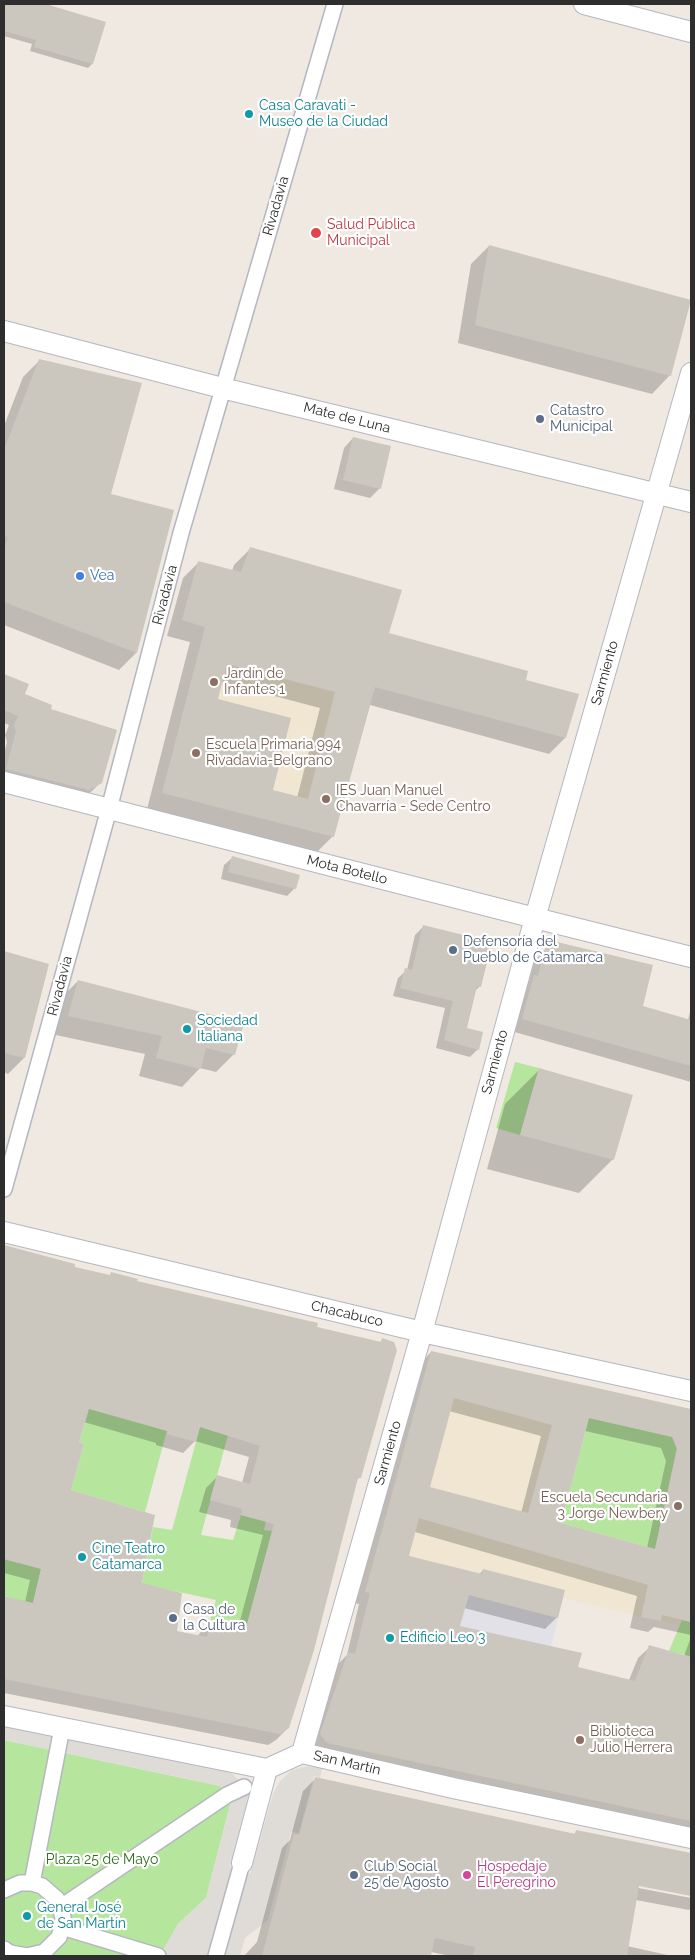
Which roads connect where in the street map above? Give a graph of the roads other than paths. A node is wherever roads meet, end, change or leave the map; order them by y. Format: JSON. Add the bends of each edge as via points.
{"nodes":[{"id":1,"x":335,"y":4,"type":"edge"},
{"id":2,"x":584,"y":4,"type":"edge"},
{"id":3,"x":691,"y":32,"type":"edge"},
{"id":4,"x":4,"y":331,"type":"edge"},
{"id":5,"x":691,"y":373,"type":"edge"},
{"id":6,"x":222,"y":388,"type":"junction"},
{"id":7,"x":658,"y":493,"type":"junction"},
{"id":8,"x":691,"y":502,"type":"edge"},
{"id":9,"x":4,"y":782,"type":"edge"},
{"id":10,"x":109,"y":809,"type":"junction"},
{"id":11,"x":534,"y":918,"type":"junction"},
{"id":12,"x":691,"y":957,"type":"edge"},
{"id":13,"x":4,"y":1189,"type":"edge"},
{"id":14,"x":4,"y":1232,"type":"edge"},
{"id":15,"x":422,"y":1332,"type":"junction"},
{"id":16,"x":691,"y":1391,"type":"edge"},
{"id":17,"x":4,"y":1716,"type":"edge"},
{"id":18,"x":62,"y":1728,"type":"junction"},
{"id":19,"x":302,"y":1753,"type":"junction"},
{"id":20,"x":267,"y":1769,"type":"junction"},
{"id":21,"x":244,"y":1787,"type":"dead end"},
{"id":22,"x":691,"y":1838,"type":"edge"},
{"id":23,"x":242,"y":1863,"type":"joint"},
{"id":24,"x":32,"y":1883,"type":"junction"},
{"id":25,"x":5,"y":1885,"type":"edge"},
{"id":26,"x":61,"y":1907,"type":"junction"},
{"id":27,"x":62,"y":1927,"type":"junction"},
{"id":28,"x":4,"y":1949,"type":"edge"},
{"id":29,"x":46,"y":1954,"type":"edge"},
{"id":30,"x":18,"y":1956,"type":"edge"},
{"id":31,"x":158,"y":1956,"type":"edge"},
{"id":32,"x":216,"y":1956,"type":"edge"}],
"edges":[{"from":1,"to":6,"type":"street","name":"Rivadavia"},
{"from":2,"to":3,"type":"street"},
{"from":4,"to":6,"type":"street","name":"Mate de Luna"},
{"from":5,"to":7,"type":"street","name":"Sarmiento"},
{"from":6,"to":7,"type":"street","name":"Mate de Luna"},
{"from":6,"to":10,"type":"street","name":"Rivadavia"},
{"from":7,"to":8,"type":"street","name":"Mate de Luna"},
{"from":7,"to":11,"type":"street","name":"Sarmiento"},
{"from":9,"to":10,"type":"street","name":"Mota Botello"},
{"from":10,"to":11,"type":"street","name":"Mota Botello"},
{"from":10,"to":13,"type":"street","name":"Rivadavia"},
{"from":11,"to":12,"type":"street","name":"Mota Botello"},
{"from":11,"to":15,"type":"street","name":"Sarmiento"},
{"from":14,"to":15,"type":"street","name":"Chacabuco"},
{"from":15,"to":16,"type":"street","name":"Chacabuco"},
{"from":15,"to":19,"type":"street","name":"Sarmiento"},
{"from":17,"to":18,"type":"street"},
{"from":18,"to":20,"type":"street"},
{"from":18,"to":24,"type":"street"},
{"from":19,"to":20,"type":"street","name":"San Martín"},
{"from":19,"to":22,"type":"street","name":"San Martín"},
{"from":20,"to":23,"type":"street"},
{"from":21,"to":26,"type":"street","via":[[227,1794]]},
{"from":23,"to":32,"type":"street"},
{"from":24,"to":25,"type":"street"},
{"from":24,"to":26,"type":"street","via":[[50,1891]]},
{"from":26,"to":27,"type":"street"},
{"from":27,"to":29,"type":"street","via":[[59,1937]]},
{"from":27,"to":31,"type":"street"},
{"from":28,"to":30,"type":"street"},
{"from":29,"to":30,"type":"street"}]}
